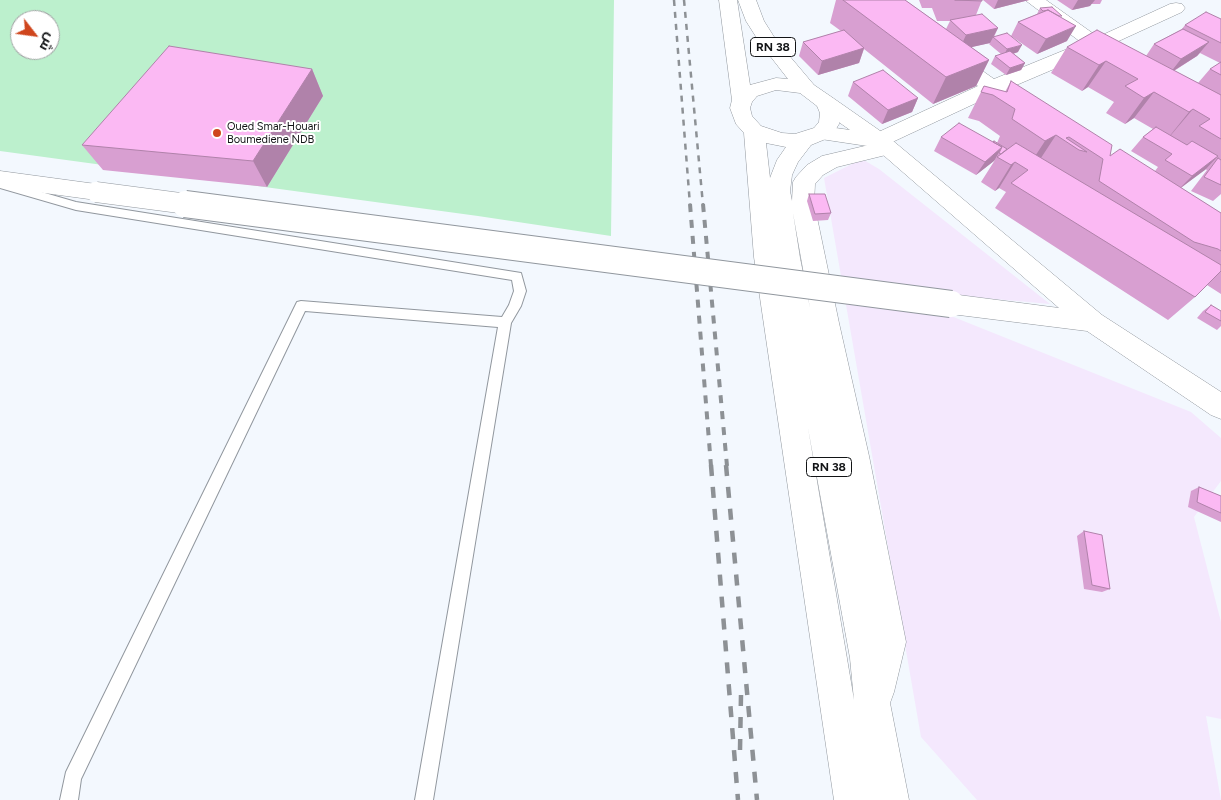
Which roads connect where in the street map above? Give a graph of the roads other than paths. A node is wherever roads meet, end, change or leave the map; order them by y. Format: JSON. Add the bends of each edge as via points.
{"nodes":[{"id":1,"x":728,"y":0,"type":"edge"},
{"id":2,"x":748,"y":0,"type":"edge"},
{"id":3,"x":1034,"y":0,"type":"edge"},
{"id":4,"x":1176,"y":8,"type":"dead end"},
{"id":5,"x":1095,"y":45,"type":"junction"},
{"id":6,"x":936,"y":48,"type":"edge"},
{"id":7,"x":1120,"y":60,"type":"edge"},
{"id":8,"x":991,"y":88,"type":"junction"},
{"id":9,"x":807,"y":89,"type":"junction"},
{"id":10,"x":742,"y":100,"type":"junction"},
{"id":11,"x":826,"y":103,"type":"junction"},
{"id":12,"x":1040,"y":120,"type":"edge"},
{"id":13,"x":754,"y":130,"type":"junction"},
{"id":14,"x":813,"y":136,"type":"junction"},
{"id":15,"x":883,"y":144,"type":"junction"},
{"id":16,"x":0,"y":179,"type":"edge"},
{"id":17,"x":0,"y":184,"type":"edge"},
{"id":18,"x":505,"y":322,"type":"junction"},
{"id":19,"x":1092,"y":322,"type":"junction"},
{"id":20,"x":1221,"y":407,"type":"edge"},
{"id":21,"x":873,"y":711,"type":"junction"},
{"id":22,"x":69,"y":800,"type":"edge"},
{"id":23,"x":424,"y":800,"type":"edge"},
{"id":24,"x":853,"y":800,"type":"edge"},
{"id":25,"x":890,"y":800,"type":"edge"}],
"edges":[{"from":1,"to":10,"type":"main road","number":"RN 38"},
{"from":2,"to":9,"type":"main road","number":"RN 38","via":[[755,21]]},
{"from":3,"to":5,"type":"main road"},
{"from":4,"to":5,"type":"main road"},
{"from":5,"to":7,"type":"main road"},
{"from":5,"to":8,"type":"main road"},
{"from":6,"to":8,"type":"main road"},
{"from":8,"to":12,"type":"main road"},
{"from":8,"to":15,"type":"main road"},
{"from":9,"to":10,"type":"main road","number":"RN 38","via":[[769,85],[750,92]]},
{"from":9,"to":11,"type":"main road","number":"RN 38"},
{"from":10,"to":13,"type":"main road","number":"RN 38","via":[[742,116]]},
{"from":11,"to":14,"type":"main road","number":"RN 38","via":[[830,113],[829,124]]},
{"from":11,"to":15,"type":"main road"},
{"from":13,"to":14,"type":"main road","via":[[780,140]]},
{"from":13,"to":24,"type":"main road","number":"RN 38","via":[[766,257]]},
{"from":14,"to":15,"type":"main road"},
{"from":14,"to":21,"type":"main road","number":"RN 38","via":[[788,160],[781,175],[779,191],[788,258],[867,658]]},
{"from":15,"to":19,"type":"main road"},
{"from":15,"to":21,"type":"main road","via":[[830,161],[815,170],[804,182],[803,203],[889,642]]},
{"from":16,"to":19,"type":"main road","bridge":true},
{"from":17,"to":18,"type":"lane","via":[[76,206],[517,276],[520,291]]},
{"from":18,"to":22,"type":"lane","via":[[301,306],[72,778]]},
{"from":18,"to":23,"type":"lane"},
{"from":19,"to":20,"type":"main road"},
{"from":21,"to":25,"type":"main road","number":"RN 38"}]}
